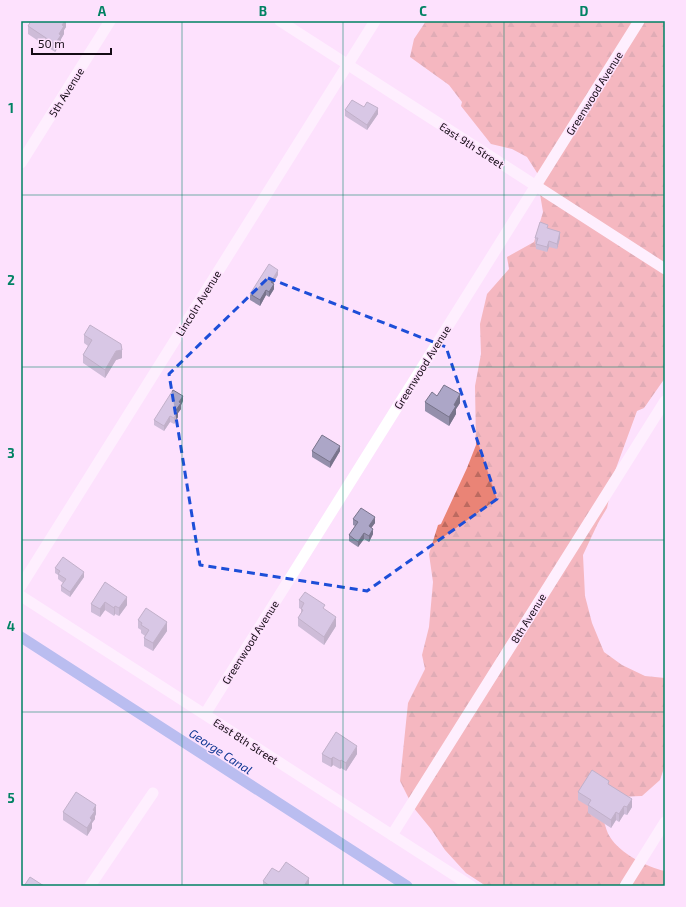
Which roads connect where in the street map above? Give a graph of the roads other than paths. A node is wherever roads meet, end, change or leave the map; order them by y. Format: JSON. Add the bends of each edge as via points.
{"nodes":[{"id":1,"x":110,"y":21,"type":"edge"},
{"id":2,"x":280,"y":21,"type":"edge"},
{"id":3,"x":375,"y":21,"type":"edge"},
{"id":4,"x":639,"y":21,"type":"edge"},
{"id":5,"x":347,"y":65,"type":"junction"},
{"id":6,"x":21,"y":163,"type":"edge"},
{"id":7,"x":536,"y":186,"type":"junction"},
{"id":8,"x":665,"y":269,"type":"edge"},
{"id":9,"x":665,"y":401,"type":"edge"},
{"id":10,"x":21,"y":586,"type":"edge"},
{"id":11,"x":21,"y":596,"type":"edge"},
{"id":12,"x":205,"y":714,"type":"junction"},
{"id":13,"x":153,"y":793,"type":"dead end"},
{"id":14,"x":665,"y":822,"type":"edge"},
{"id":15,"x":392,"y":835,"type":"junction"},
{"id":16,"x":90,"y":886,"type":"edge"},
{"id":17,"x":472,"y":886,"type":"edge"},
{"id":18,"x":625,"y":886,"type":"edge"}],
"edges":[{"from":1,"to":6,"type":"street","name":"5th Avenue"},
{"from":2,"to":5,"type":"street","name":"East 9th Street"},
{"from":3,"to":5,"type":"street","name":"Lincoln Avenue"},
{"from":4,"to":7,"type":"street","name":"Greenwood Avenue"},
{"from":5,"to":7,"type":"street","name":"East 9th Street"},
{"from":5,"to":10,"type":"street","name":"Lincoln Avenue"},
{"from":7,"to":8,"type":"street","name":"East 9th Street"},
{"from":7,"to":12,"type":"street","name":"Greenwood Avenue"},
{"from":9,"to":15,"type":"street","name":"8th Avenue"},
{"from":11,"to":12,"type":"street","name":"East 8th Street"},
{"from":12,"to":15,"type":"street","name":"East 8th Street"},
{"from":13,"to":16,"type":"street"},
{"from":14,"to":18,"type":"street"},
{"from":15,"to":17,"type":"street","name":"East 8th Street"}]}
